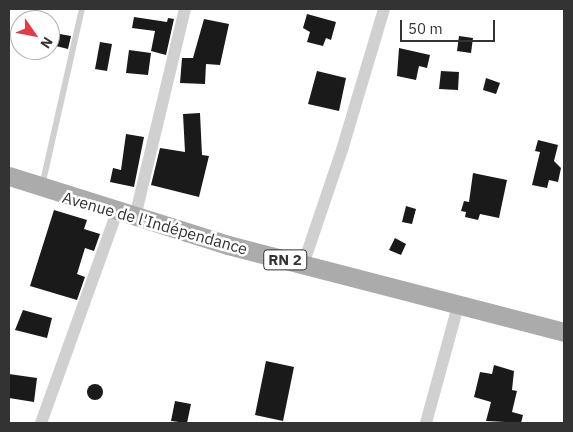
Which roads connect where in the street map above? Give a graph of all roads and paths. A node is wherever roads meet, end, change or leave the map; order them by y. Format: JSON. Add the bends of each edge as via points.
{"nodes":[{"id":1,"x":82,"y":9,"type":"edge"},
{"id":2,"x":185,"y":9,"type":"edge"},
{"id":3,"x":384,"y":9,"type":"edge"},
{"id":4,"x":9,"y":176,"type":"edge"},
{"id":5,"x":41,"y":190,"type":"junction"},
{"id":6,"x":126,"y":215,"type":"junction"},
{"id":7,"x":303,"y":265,"type":"junction"},
{"id":8,"x":459,"y":302,"type":"junction"},
{"id":9,"x":564,"y":332,"type":"edge"},
{"id":10,"x":41,"y":423,"type":"edge"},
{"id":11,"x":426,"y":423,"type":"edge"}],
"edges":[{"from":1,"to":5,"type":"lane"},
{"from":2,"to":6,"type":"street"},
{"from":3,"to":7,"type":"street"},
{"from":4,"to":5,"type":"main road","name":"Avenue de l'Indépendance","number":"RN 2"},
{"from":5,"to":6,"type":"main road","name":"Avenue de l'Indépendance","number":"RN 2"},
{"from":6,"to":7,"type":"main road","name":"Avenue de l'Indépendance","number":"RN 2"},
{"from":6,"to":10,"type":"street"},
{"from":7,"to":8,"type":"main road","name":"Avenue de l'Indépendance","number":"RN 2"},
{"from":8,"to":9,"type":"main road","name":"Avenue de l'Indépendance","number":"RN 2"},
{"from":8,"to":11,"type":"street"}]}
